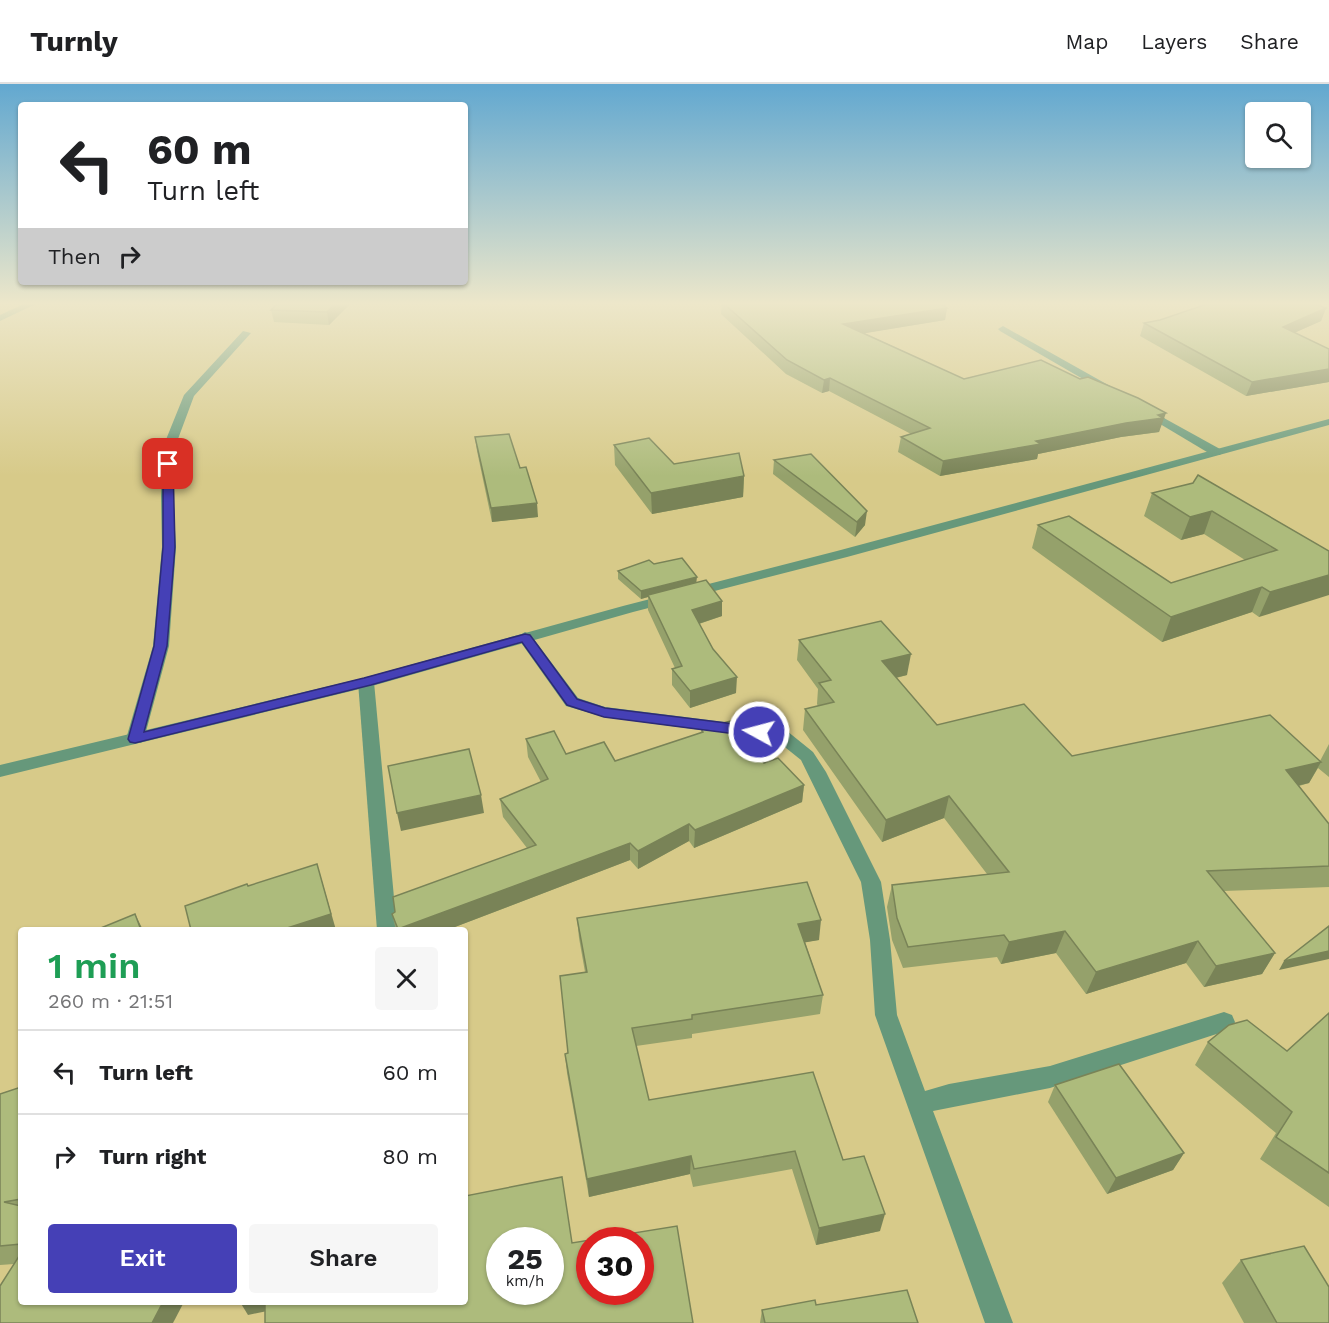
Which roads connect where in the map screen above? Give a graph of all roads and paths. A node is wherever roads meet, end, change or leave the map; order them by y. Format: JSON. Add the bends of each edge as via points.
{"nodes":[{"id":1,"x":221,"y":360,"type":"edge"},
{"id":2,"x":1056,"y":360,"type":"edge"},
{"id":3,"x":1114,"y":393,"type":"edge"},
{"id":4,"x":1135,"y":405,"type":"edge"},
{"id":5,"x":1329,"y":422,"type":"edge"},
{"id":6,"x":1216,"y":452,"type":"junction"},
{"id":7,"x":525,"y":637,"type":"junction"},
{"id":8,"x":366,"y":682,"type":"junction"},
{"id":9,"x":135,"y":739,"type":"junction"},
{"id":10,"x":0,"y":771,"type":"edge"},
{"id":11,"x":387,"y":927,"type":"edge"},
{"id":12,"x":1224,"y":1022,"type":"dead end"},
{"id":13,"x":918,"y":1104,"type":"junction"},
{"id":14,"x":999,"y":1323,"type":"edge"}],
"edges":[{"from":1,"to":9,"type":"street","via":[[189,395],[169,447],[169,547],[161,646]]},
{"from":2,"to":3,"type":"street"},
{"from":4,"to":6,"type":"street"},
{"from":5,"to":6,"type":"street"},
{"from":6,"to":7,"type":"street"},
{"from":7,"to":8,"type":"street"},
{"from":7,"to":13,"type":"street","via":[[572,702],[604,712],[781,735],[807,756],[871,882],[886,1015]]},
{"from":8,"to":9,"type":"street"},
{"from":8,"to":11,"type":"street"},
{"from":9,"to":10,"type":"street"},
{"from":12,"to":13,"type":"street","via":[[1050,1077]]},
{"from":13,"to":14,"type":"street"}]}
